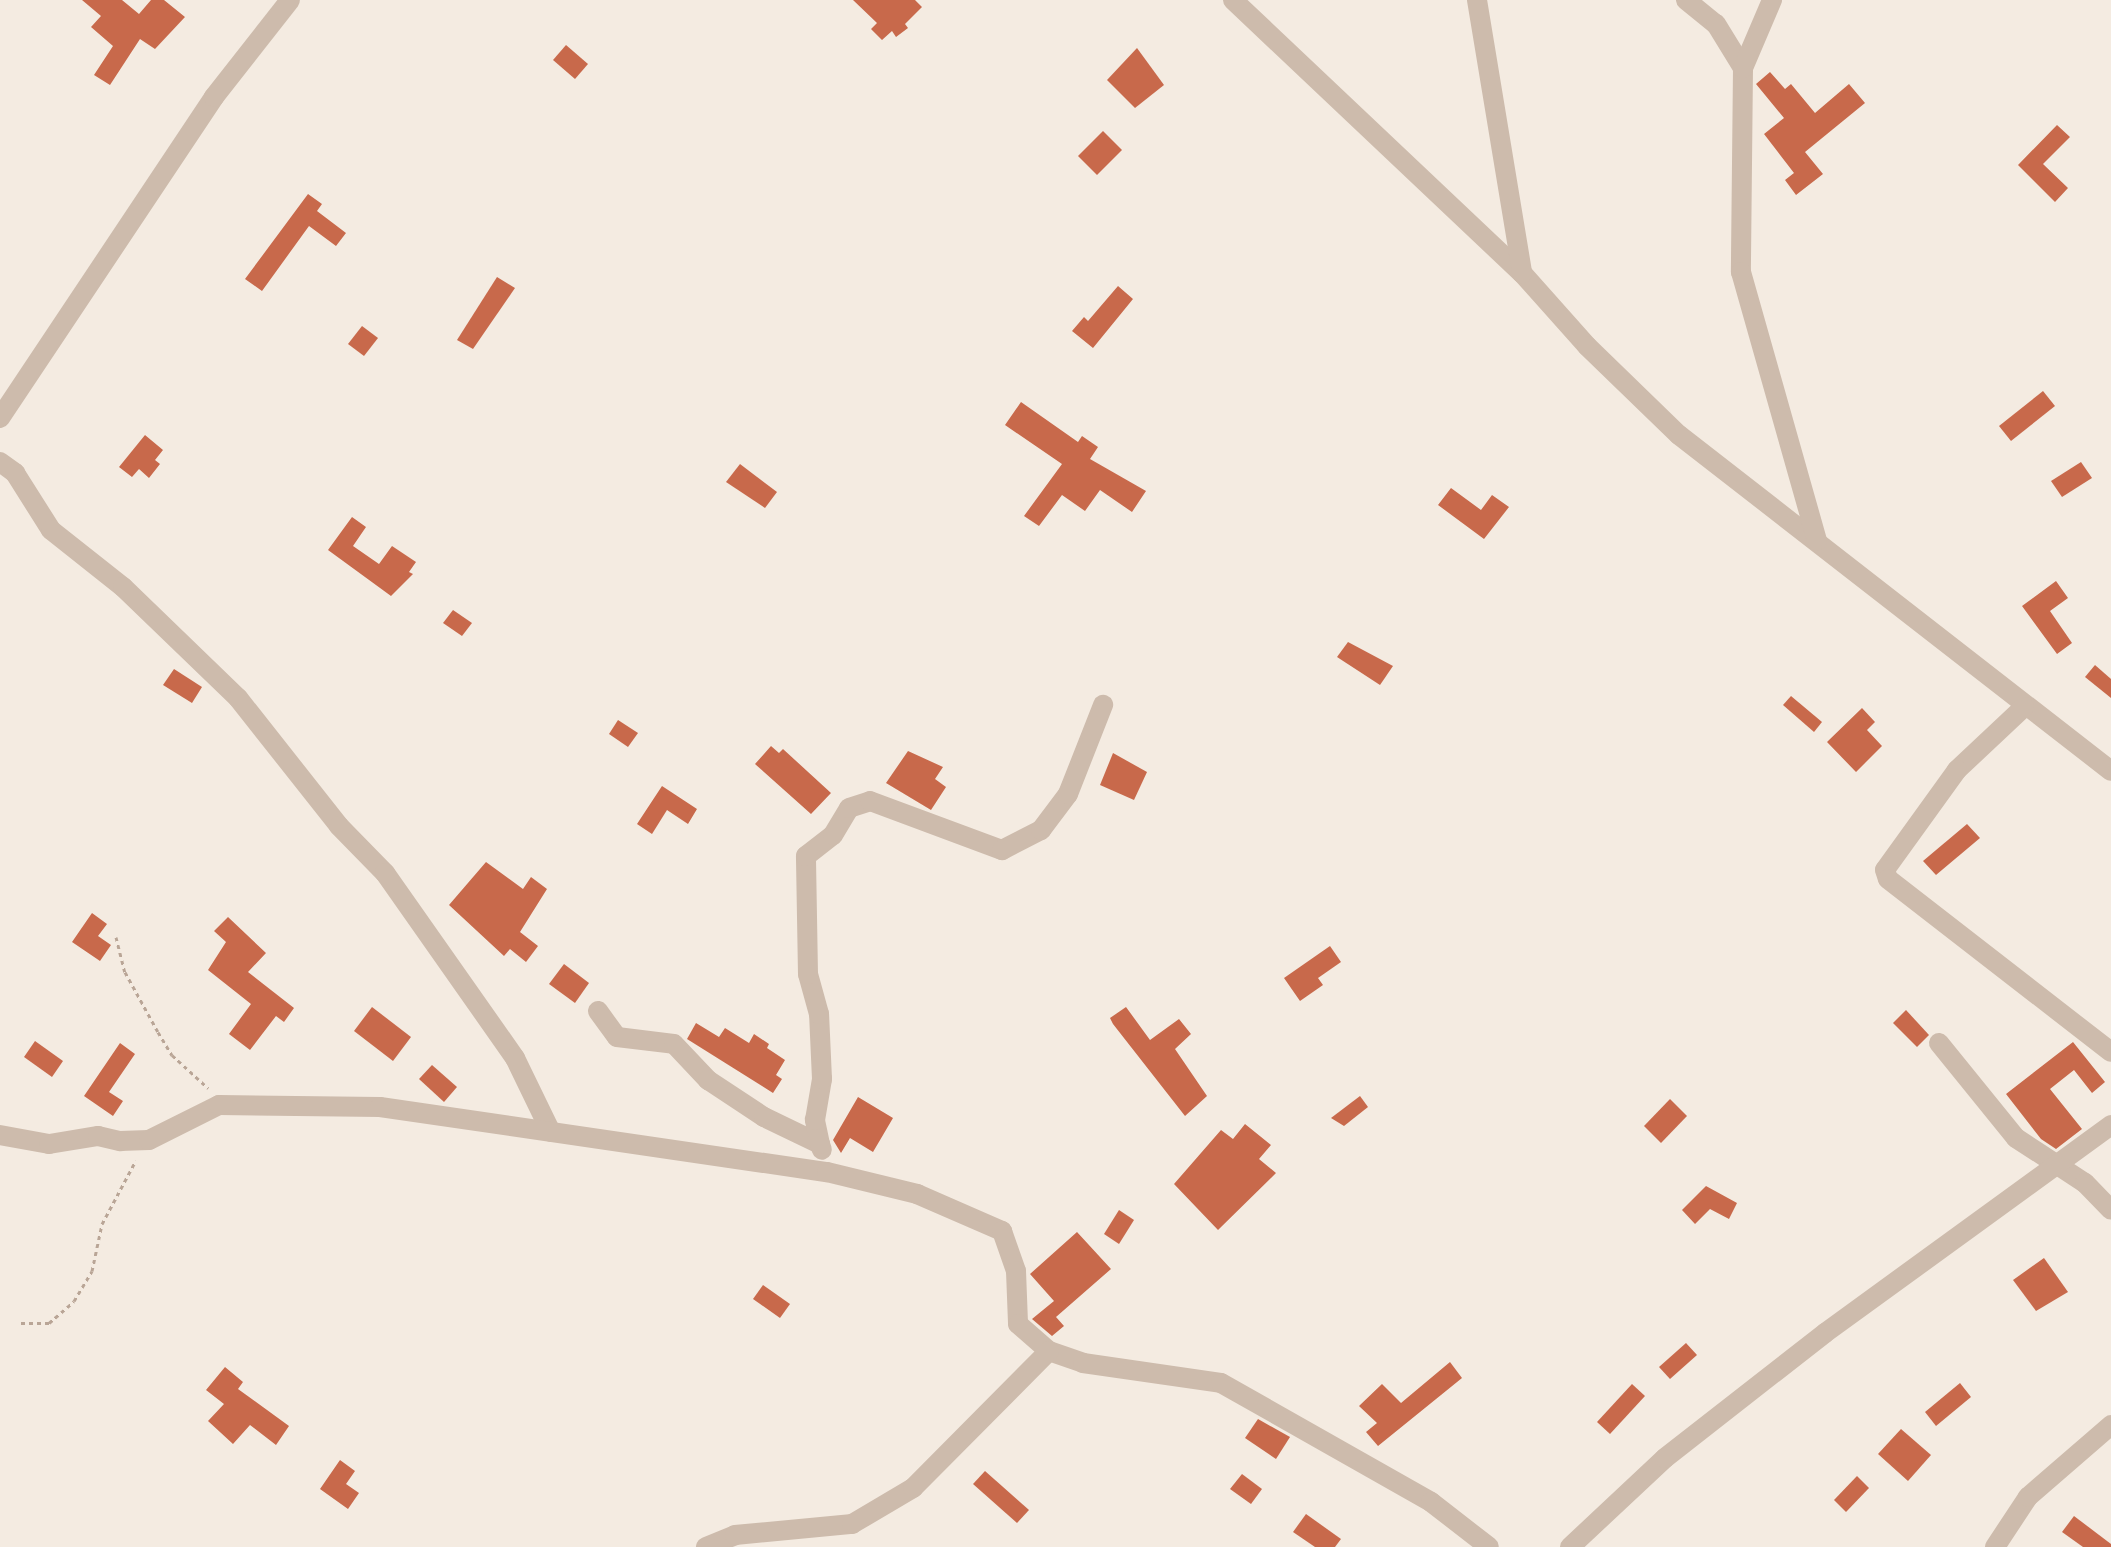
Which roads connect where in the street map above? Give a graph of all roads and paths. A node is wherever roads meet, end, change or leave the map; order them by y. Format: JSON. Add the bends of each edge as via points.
{"nodes":[{"id":1,"x":290,"y":0,"type":"edge"},
{"id":2,"x":1233,"y":0,"type":"edge"},
{"id":3,"x":1477,"y":0,"type":"edge"},
{"id":4,"x":1686,"y":0,"type":"edge"},
{"id":5,"x":1772,"y":0,"type":"edge"},
{"id":6,"x":1743,"y":68,"type":"junction"},
{"id":7,"x":1522,"y":273,"type":"junction"},
{"id":8,"x":0,"y":418,"type":"edge"},
{"id":9,"x":0,"y":462,"type":"edge"},
{"id":10,"x":1817,"y":540,"type":"junction"},
{"id":11,"x":1103,"y":705,"type":"dead end"},
{"id":12,"x":2024,"y":707,"type":"junction"},
{"id":13,"x":2111,"y":771,"type":"edge"},
{"id":14,"x":116,"y":937,"type":"dead end"},
{"id":15,"x":598,"y":1011,"type":"dead end"},
{"id":16,"x":1939,"y":1043,"type":"dead end"},
{"id":17,"x":2111,"y":1052,"type":"edge"},
{"id":18,"x":219,"y":1105,"type":"junction"},
{"id":19,"x":2111,"y":1125,"type":"edge"},
{"id":20,"x":551,"y":1132,"type":"junction"},
{"id":21,"x":0,"y":1135,"type":"edge"},
{"id":22,"x":149,"y":1140,"type":"junction"},
{"id":23,"x":820,"y":1144,"type":"junction"},
{"id":24,"x":2056,"y":1164,"type":"junction"},
{"id":25,"x":827,"y":1172,"type":"junction"},
{"id":26,"x":2111,"y":1210,"type":"edge"},
{"id":27,"x":21,"y":1323,"type":"dead end"},
{"id":28,"x":1049,"y":1351,"type":"junction"},
{"id":29,"x":2111,"y":1425,"type":"edge"},
{"id":30,"x":706,"y":1547,"type":"edge"},
{"id":31,"x":1489,"y":1547,"type":"edge"},
{"id":32,"x":1570,"y":1547,"type":"edge"},
{"id":33,"x":1995,"y":1547,"type":"edge"}],
"edges":[{"from":1,"to":8,"type":"street","via":[[214,97]]},
{"from":2,"to":7,"type":"street"},
{"from":3,"to":7,"type":"street"},
{"from":4,"to":6,"type":"street","via":[[1716,24]]},
{"from":5,"to":6,"type":"street"},
{"from":6,"to":10,"type":"street","via":[[1741,272]]},
{"from":7,"to":10,"type":"street","via":[[1587,346],[1679,435]]},
{"from":9,"to":20,"type":"street","via":[[15,473],[51,530],[123,587],[238,698],[339,826],[385,873],[515,1058]]},
{"from":10,"to":12,"type":"street"},
{"from":11,"to":23,"type":"street","via":[[1068,794],[1041,830],[1002,850],[870,801],[849,808],[833,835],[806,856],[808,974],[819,1014],[822,1079],[815,1120]]},
{"from":12,"to":13,"type":"street"},
{"from":12,"to":17,"type":"street","via":[[1957,770],[1885,870],[1888,879]]},
{"from":14,"to":18,"type":"path","via":[[117,952],[158,1032]]},
{"from":15,"to":23,"type":"street","via":[[617,1037],[674,1044],[708,1080],[764,1117]]},
{"from":16,"to":24,"type":"street","via":[[2016,1138]]},
{"from":18,"to":20,"type":"street","via":[[380,1107]]},
{"from":18,"to":22,"type":"street"},
{"from":19,"to":24,"type":"street"},
{"from":20,"to":25,"type":"street","via":[[598,1143]]},
{"from":21,"to":22,"type":"street","via":[[49,1144],[98,1136]]},
{"from":22,"to":27,"type":"path","via":[[112,1200],[92,1271],[74,1301],[49,1323]]},
{"from":23,"to":25,"type":"street"},
{"from":24,"to":26,"type":"street"},
{"from":24,"to":32,"type":"street","via":[[1665,1458]]},
{"from":25,"to":28,"type":"street","via":[[917,1194],[1002,1231],[1016,1271],[1018,1324]]},
{"from":28,"to":30,"type":"street","via":[[913,1488],[852,1524],[735,1535]]},
{"from":28,"to":31,"type":"street","via":[[1083,1363],[1221,1383],[1431,1502]]},
{"from":29,"to":33,"type":"street","via":[[2028,1497]]}]}
